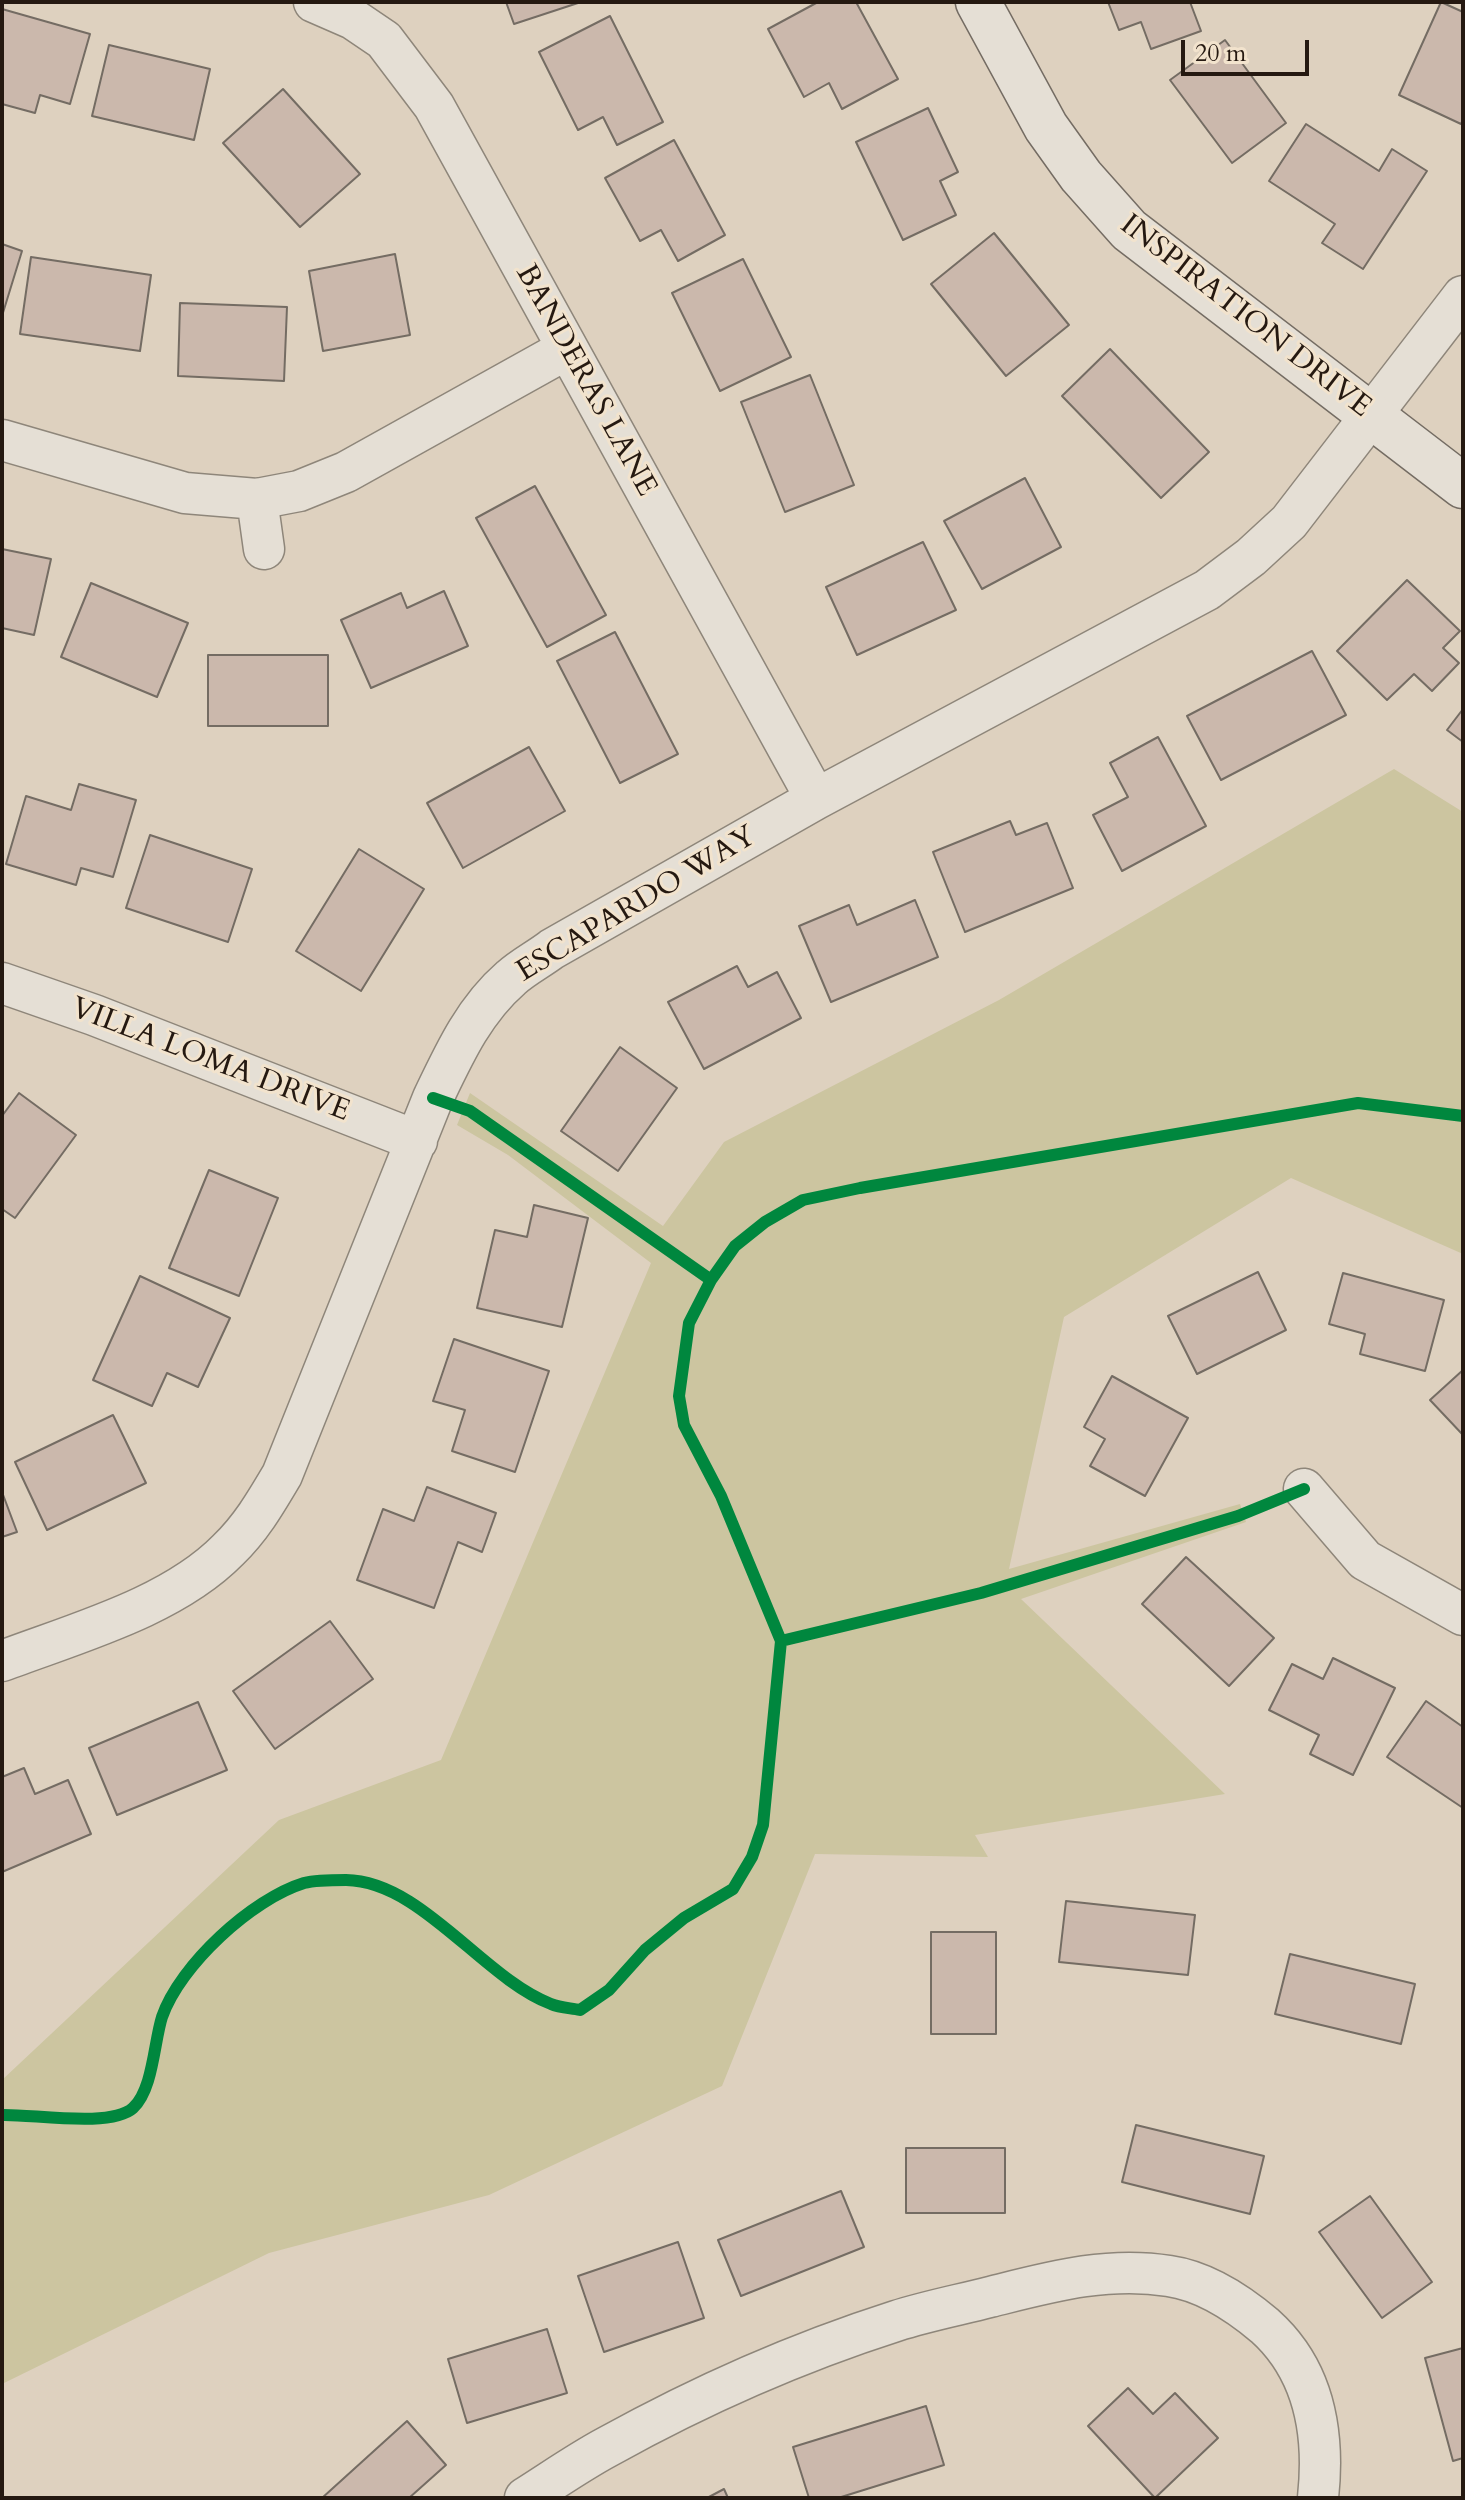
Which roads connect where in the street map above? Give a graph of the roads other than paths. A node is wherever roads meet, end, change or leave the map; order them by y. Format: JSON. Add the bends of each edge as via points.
{"nodes":[{"id":1,"x":314,"y":2,"type":"edge"},
{"id":2,"x":978,"y":2,"type":"edge"},
{"id":3,"x":1463,"y":296,"type":"edge"},
{"id":4,"x":567,"y":349,"type":"junction"},
{"id":5,"x":1372,"y":417,"type":"junction"},
{"id":6,"x":2,"y":440,"type":"edge"},
{"id":7,"x":1463,"y":486,"type":"edge"},
{"id":8,"x":257,"y":499,"type":"junction"},
{"id":9,"x":264,"y":549,"type":"dead end"},
{"id":10,"x":816,"y":799,"type":"junction"},
{"id":11,"x":2,"y":983,"type":"edge"},
{"id":12,"x":417,"y":1141,"type":"junction"},
{"id":13,"x":1304,"y":1489,"type":"dead end"},
{"id":14,"x":1463,"y":1615,"type":"edge"},
{"id":15,"x":2,"y":1661,"type":"edge"},
{"id":16,"x":525,"y":2498,"type":"edge"},
{"id":17,"x":1318,"y":2498,"type":"edge"}],
"edges":[{"from":1,"to":4,"type":"street","name":"BANDERAS LANE","via":[[384,40],[408,69],[434,106]]},
{"from":2,"to":5,"type":"street","name":"INSPIRATION DRIVE","via":[[1046,127],[1129,230]]},
{"from":3,"to":5,"type":"street","name":"ESCAPARDO WAY"},
{"from":4,"to":8,"type":"street","via":[[346,472],[299,491]]},
{"from":4,"to":10,"type":"street","name":"BANDERAS LANE"},
{"from":5,"to":7,"type":"street","name":"INSPIRATION DRIVE"},
{"from":5,"to":10,"type":"street","name":"ESCAPARDO WAY","via":[[1289,522],[1207,590]]},
{"from":6,"to":8,"type":"street","via":[[185,493]]},
{"from":8,"to":9,"type":"street"},
{"from":10,"to":12,"type":"street","name":"ESCAPARDO WAY","via":[[552,949],[511,978],[482,1008],[457,1047]]},
{"from":11,"to":12,"type":"street","name":"VILLA LOMA DRIVE"},
{"from":12,"to":15,"type":"street","name":"ESCAPARDO WAY","via":[[282,1475],[258,1516],[228,1551],[158,1601]]},
{"from":13,"to":14,"type":"street","via":[[1365,1560]]},
{"from":16,"to":17,"type":"street","via":[[606,2447],[743,2379],[897,2320],[1075,2276],[1126,2271],[1173,2276],[1212,2291],[1246,2310],[1283,2342],[1307,2386],[1319,2425]]}]}
